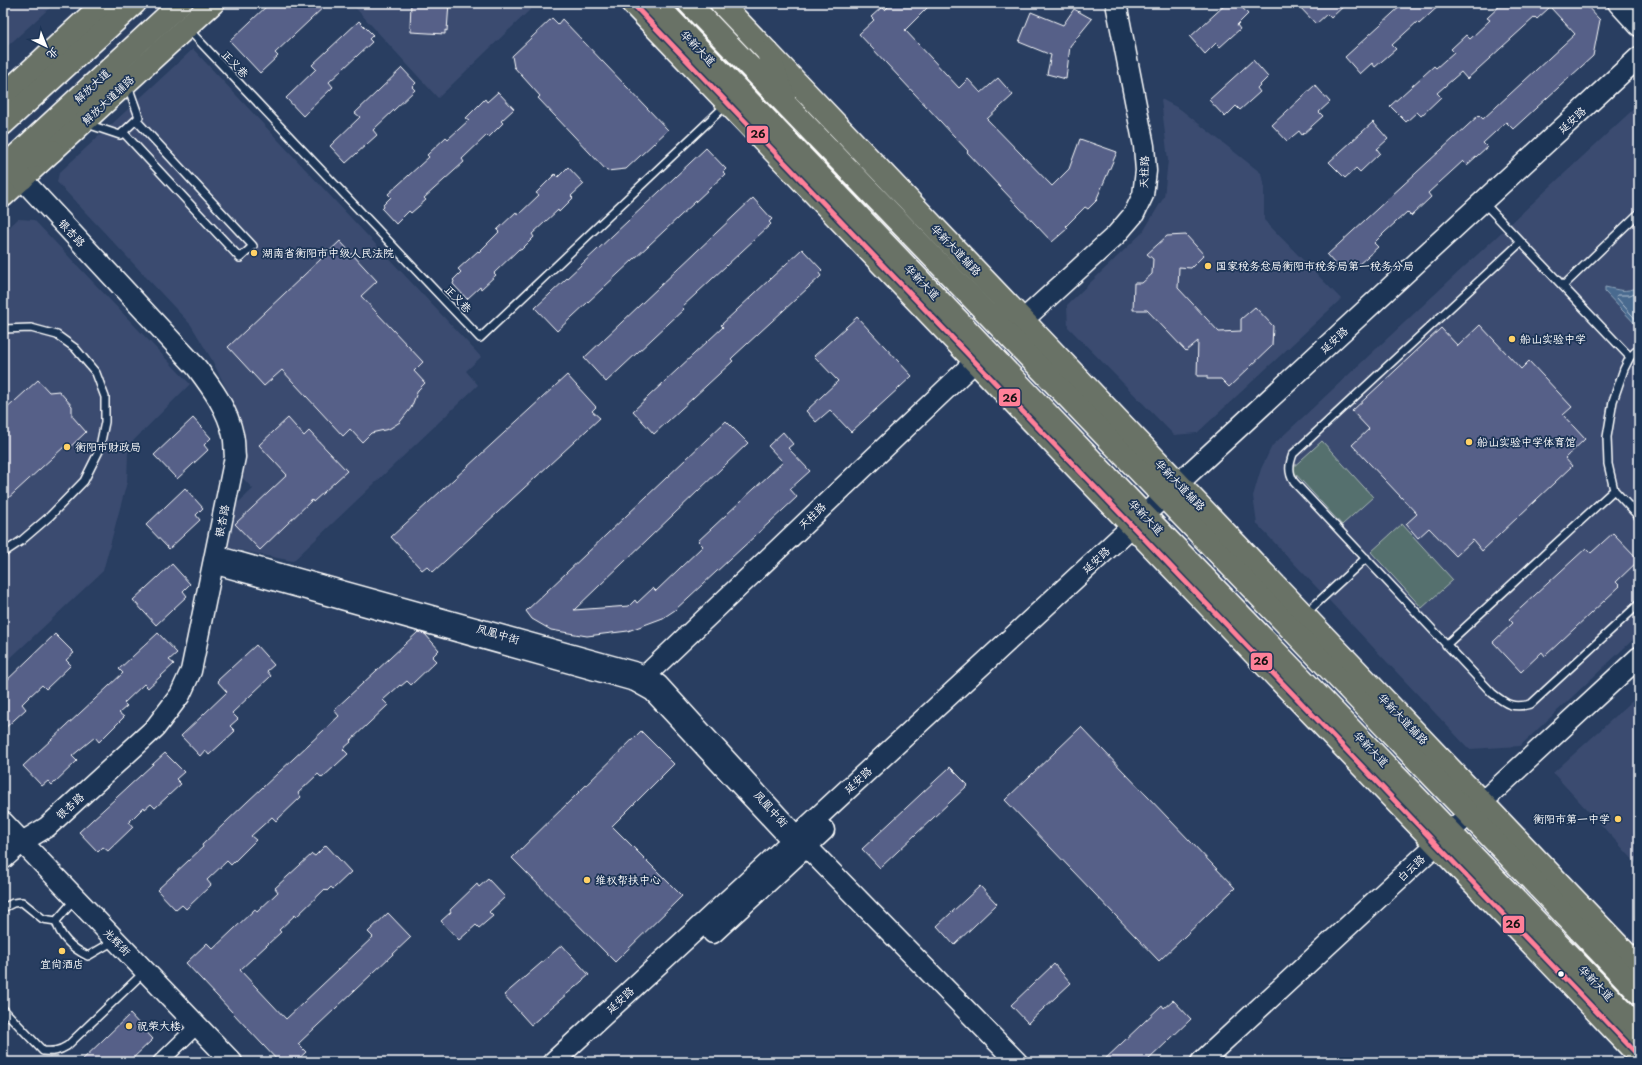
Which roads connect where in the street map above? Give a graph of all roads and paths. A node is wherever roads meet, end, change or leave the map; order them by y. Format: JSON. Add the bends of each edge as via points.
{"nodes":[{"id":1,"x":104,"y":3,"type":"edge"},
{"id":2,"x":135,"y":3,"type":"edge"},
{"id":3,"x":180,"y":3,"type":"edge"},
{"id":4,"x":213,"y":3,"type":"edge"},
{"id":5,"x":632,"y":3,"type":"edge"},
{"id":6,"x":689,"y":3,"type":"edge"},
{"id":7,"x":721,"y":3,"type":"edge"},
{"id":8,"x":1116,"y":3,"type":"edge"},
{"id":9,"x":1618,"y":3,"type":"edge"},
{"id":10,"x":658,"y":14,"type":"edge"},
{"id":11,"x":1639,"y":26,"type":"edge"},
{"id":12,"x":186,"y":28,"type":"junction"},
{"id":13,"x":768,"y":53,"type":"junction"},
{"id":14,"x":1639,"y":57,"type":"edge"},
{"id":15,"x":1639,"y":75,"type":"edge"},
{"id":16,"x":127,"y":82,"type":"junction"},
{"id":17,"x":728,"y":104,"type":"junction"},
{"id":18,"x":788,"y":106,"type":"junction"},
{"id":19,"x":6,"y":112,"type":"edge"},
{"id":20,"x":136,"y":120,"type":"junction"},
{"id":21,"x":83,"y":123,"type":"junction"},
{"id":22,"x":123,"y":132,"type":"junction"},
{"id":23,"x":11,"y":170,"type":"edge"},
{"id":24,"x":3,"y":196,"type":"edge"},
{"id":25,"x":1487,"y":207,"type":"junction"},
{"id":26,"x":1639,"y":213,"type":"edge"},
{"id":27,"x":1521,"y":242,"type":"junction"},
{"id":28,"x":1563,"y":286,"type":"junction"},
{"id":29,"x":1023,"y":320,"type":"junction"},
{"id":30,"x":3,"y":329,"type":"edge"},
{"id":31,"x":1007,"y":335,"type":"junction"},
{"id":32,"x":1639,"y":348,"type":"edge"},
{"id":33,"x":980,"y":356,"type":"junction"},
{"id":34,"x":1630,"y":357,"type":"junction"},
{"id":35,"x":1614,"y":490,"type":"junction"},
{"id":36,"x":1175,"y":495,"type":"junction"},
{"id":37,"x":1639,"y":517,"type":"edge"},
{"id":38,"x":1143,"y":526,"type":"junction"},
{"id":39,"x":3,"y":553,"type":"edge"},
{"id":40,"x":1366,"y":558,"type":"junction"},
{"id":41,"x":214,"y":560,"type":"junction"},
{"id":42,"x":1639,"y":604,"type":"edge"},
{"id":43,"x":1304,"y":615,"type":"junction"},
{"id":44,"x":1446,"y":645,"type":"junction"},
{"id":45,"x":1639,"y":657,"type":"edge"},
{"id":46,"x":1639,"y":669,"type":"edge"},
{"id":47,"x":641,"y":680,"type":"junction"},
{"id":48,"x":1478,"y":811,"type":"junction"},
{"id":49,"x":3,"y":822,"type":"edge"},
{"id":50,"x":1446,"y":841,"type":"junction"},
{"id":51,"x":799,"y":844,"type":"junction"},
{"id":52,"x":11,"y":846,"type":"edge"},
{"id":53,"x":70,"y":905,"type":"junction"},
{"id":54,"x":3,"y":908,"type":"edge"},
{"id":55,"x":56,"y":921,"type":"junction"},
{"id":56,"x":108,"y":944,"type":"junction"},
{"id":57,"x":1639,"y":967,"type":"edge"},
{"id":58,"x":139,"y":977,"type":"junction"},
{"id":59,"x":1639,"y":993,"type":"edge"},
{"id":60,"x":3,"y":1009,"type":"edge"},
{"id":61,"x":1639,"y":1028,"type":"edge"},
{"id":62,"x":191,"y":1032,"type":"junction"},
{"id":63,"x":1639,"y":1056,"type":"edge"},
{"id":64,"x":160,"y":1062,"type":"edge"},
{"id":65,"x":220,"y":1062,"type":"edge"},
{"id":66,"x":232,"y":1062,"type":"edge"},
{"id":67,"x":553,"y":1062,"type":"edge"},
{"id":68,"x":574,"y":1062,"type":"edge"},
{"id":69,"x":1005,"y":1062,"type":"edge"},
{"id":70,"x":1017,"y":1062,"type":"edge"},
{"id":71,"x":1201,"y":1062,"type":"edge"},
{"id":72,"x":1217,"y":1062,"type":"edge"}],
"edges":[{"from":1,"to":19,"type":"main road"},
{"from":2,"to":19,"type":"main road"},
{"from":3,"to":23,"type":"main road","name":"解放大道"},
{"from":4,"to":12,"type":"main road","name":"解放大道辅路"},
{"from":5,"to":10,"type":"main road"},
{"from":6,"to":18,"type":"main road"},
{"from":7,"to":13,"type":"main road","name":"华新大道辅路"},
{"from":8,"to":29,"type":"street","name":"天柱路","via":[[1144,146],[1146,171],[1143,195],[1134,214],[1116,236]]},
{"from":9,"to":11,"type":"street"},
{"from":10,"to":17,"type":"main road"},
{"from":10,"to":33,"type":"main road","name":"华新大道"},
{"from":12,"to":16,"type":"main road","name":"解放大道辅路"},
{"from":12,"to":17,"type":"lane","name":"正义巷","via":[[480,338]]},
{"from":13,"to":18,"type":"main road"},
{"from":13,"to":29,"type":"main road","name":"华新大道辅路"},
{"from":14,"to":25,"type":"street","name":"延安路"},
{"from":15,"to":25,"type":"street","name":"延安路"},
{"from":16,"to":20,"type":"lane","via":[[139,117]]},
{"from":16,"to":21,"type":"main road","name":"解放大道辅路"},
{"from":17,"to":33,"type":"main road"},
{"from":18,"to":31,"type":"main road"},
{"from":20,"to":22,"type":"lane"},
{"from":20,"to":22,"type":"lane","via":[[253,246],[240,258]]},
{"from":21,"to":22,"type":"lane","via":[[120,135]]},
{"from":21,"to":23,"type":"main road","name":"解放大道辅路","via":[[52,151]]},
{"from":23,"to":24,"type":"main road"},
{"from":23,"to":41,"type":"street","name":"银杏路","via":[[197,368],[226,414],[234,435],[235,457]]},
{"from":25,"to":27,"type":"lane"},
{"from":25,"to":36,"type":"street","name":"延安路"},
{"from":26,"to":28,"type":"lane"},
{"from":27,"to":28,"type":"lane"},
{"from":27,"to":40,"type":"lane","via":[[1293,454],[1289,474],[1294,482]]},
{"from":28,"to":34,"type":"lane"},
{"from":29,"to":31,"type":"street","name":"天柱路"},
{"from":29,"to":36,"type":"main road","name":"华新大道辅路"},
{"from":30,"to":39,"type":"lane","via":[[31,328],[57,335],[76,348],[96,373],[105,397],[105,422],[99,451],[84,481],[50,516]]},
{"from":31,"to":36,"type":"main road"},
{"from":32,"to":34,"type":"lane"},
{"from":33,"to":38,"type":"main road","name":"华新大道"},
{"from":33,"to":47,"type":"street","name":"天柱路"},
{"from":34,"to":35,"type":"lane","via":[[1613,401],[1607,437],[1608,464]]},
{"from":35,"to":37,"type":"lane"},
{"from":35,"to":44,"type":"lane"},
{"from":36,"to":38,"type":"street","name":"延安路"},
{"from":36,"to":43,"type":"main road","name":"华新大道辅路"},
{"from":36,"to":48,"type":"main road"},
{"from":38,"to":50,"type":"main road","name":"华新大道"},
{"from":38,"to":51,"type":"street","name":"延安路"},
{"from":40,"to":43,"type":"lane"},
{"from":40,"to":44,"type":"lane"},
{"from":41,"to":47,"type":"street","name":"凤凰中街","via":[[220,565],[627,679]]},
{"from":41,"to":52,"type":"street","name":"银杏路","via":[[191,671],[180,695],[156,728],[47,827]]},
{"from":42,"to":44,"type":"lane","via":[[1541,696],[1531,704],[1519,707],[1505,703],[1492,693]]},
{"from":43,"to":48,"type":"main road","name":"华新大道辅路"},
{"from":45,"to":48,"type":"street","name":"白云路"},
{"from":46,"to":48,"type":"street","name":"白云路"},
{"from":47,"to":51,"type":"street","name":"凤凰中街","via":[[789,837]]},
{"from":48,"to":50,"type":"street","name":"白云路"},
{"from":48,"to":57,"type":"main road","name":"华新大道辅路"},
{"from":48,"to":59,"type":"main road"},
{"from":49,"to":52,"type":"street","name":"光辉街"},
{"from":50,"to":61,"type":"main road","name":"华新大道"},
{"from":50,"to":63,"type":"main road"},
{"from":50,"to":71,"type":"street","name":"白云路"},
{"from":50,"to":72,"type":"street","name":"白云路"},
{"from":51,"to":67,"type":"street","name":"延安路"},
{"from":51,"to":68,"type":"street","name":"延安路"},
{"from":51,"to":69,"type":"street","name":"凤凰中街"},
{"from":51,"to":70,"type":"street","name":"凤凰中街","via":[[811,851]]},
{"from":52,"to":53,"type":"street","name":"光辉街"},
{"from":52,"to":66,"type":"street","name":"光辉街"},
{"from":53,"to":55,"type":"lane"},
{"from":53,"to":56,"type":"street","name":"光辉街"},
{"from":54,"to":55,"type":"lane","via":[[22,902],[43,919]]},
{"from":55,"to":56,"type":"lane","via":[[59,932],[78,952],[88,956]]},
{"from":56,"to":58,"type":"street","name":"光辉街"},
{"from":58,"to":60,"type":"lane","via":[[60,1050],[43,1051]]},
{"from":58,"to":62,"type":"street","name":"光辉街"},
{"from":62,"to":64,"type":"street"},
{"from":62,"to":65,"type":"street","name":"光辉街"}]}
